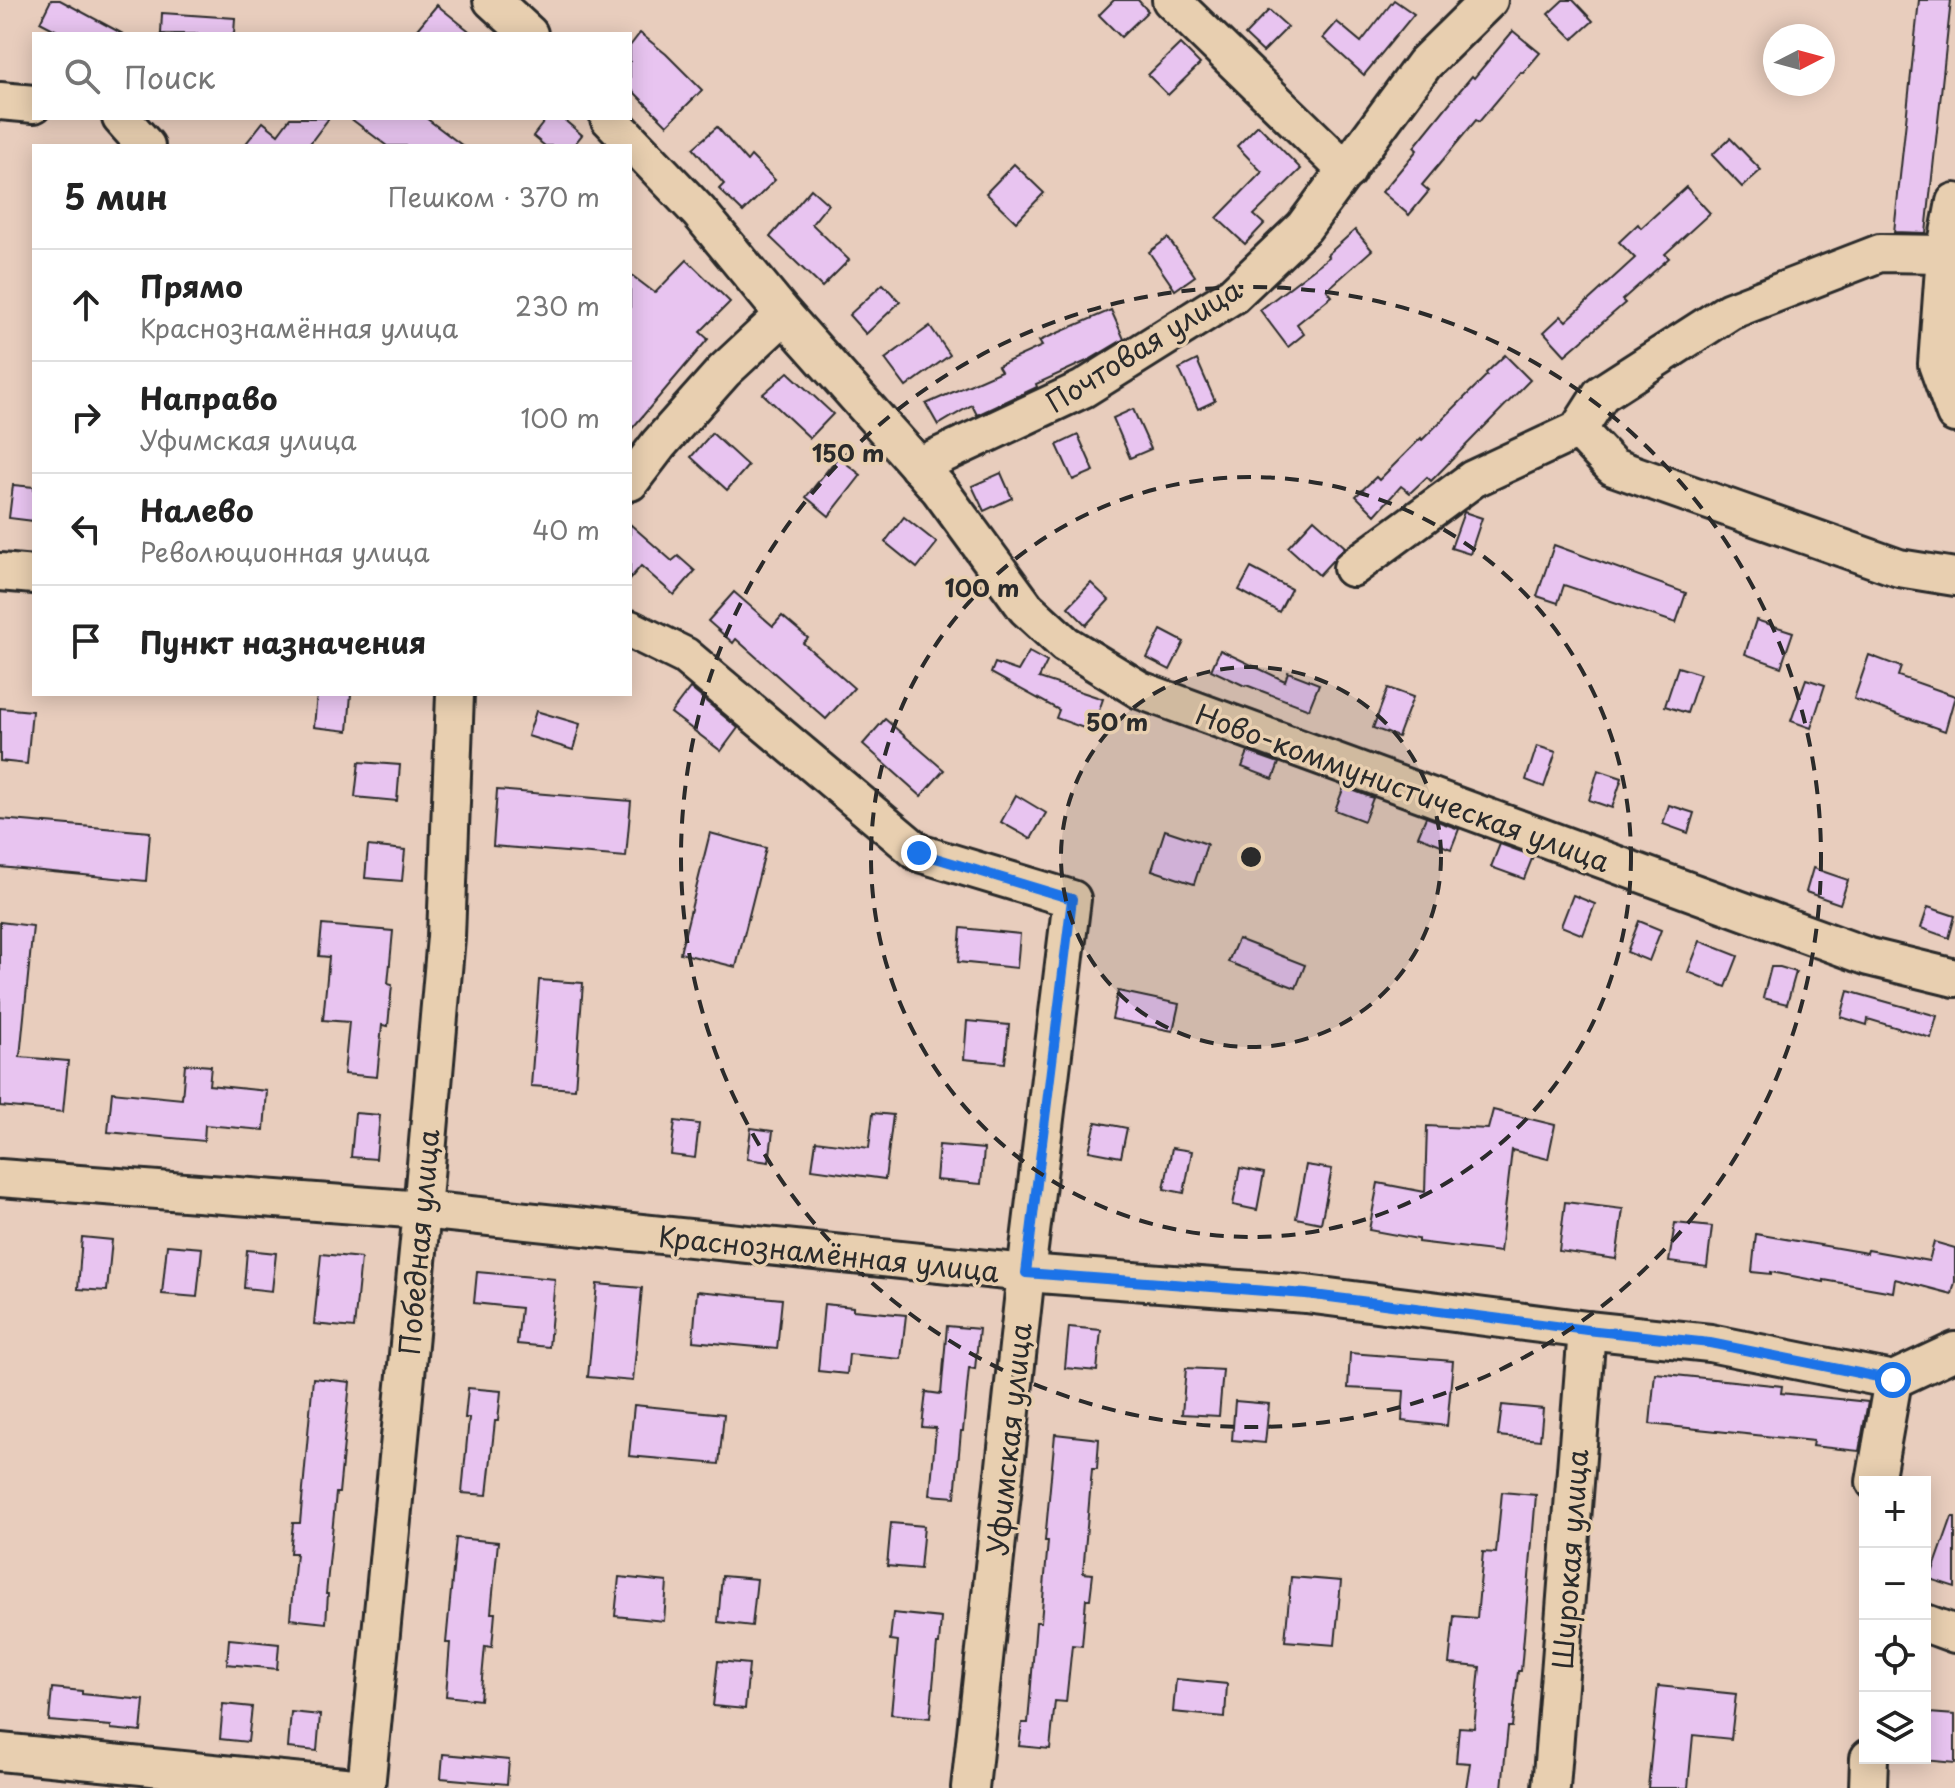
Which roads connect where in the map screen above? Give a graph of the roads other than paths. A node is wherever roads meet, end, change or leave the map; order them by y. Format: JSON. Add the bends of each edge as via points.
{"nodes":[{"id":1,"x":492,"y":0,"type":"edge"},
{"id":2,"x":1171,"y":0,"type":"edge"},
{"id":3,"x":1489,"y":0,"type":"edge"},
{"id":4,"x":527,"y":32,"type":"edge"},
{"id":5,"x":0,"y":101,"type":"edge"},
{"id":6,"x":32,"y":104,"type":"edge"},
{"id":7,"x":123,"y":120,"type":"edge"},
{"id":8,"x":611,"y":120,"type":"edge"},
{"id":9,"x":144,"y":144,"type":"edge"},
{"id":10,"x":1347,"y":171,"type":"junction"},
{"id":11,"x":1955,"y":202,"type":"edge"},
{"id":12,"x":1945,"y":254,"type":"junction"},
{"id":13,"x":784,"y":315,"type":"junction"},
{"id":14,"x":1955,"y":414,"type":"edge"},
{"id":15,"x":1578,"y":430,"type":"junction"},
{"id":16,"x":918,"y":466,"type":"junction"},
{"id":17,"x":632,"y":479,"type":"edge"},
{"id":18,"x":1352,"y":568,"type":"dead end"},
{"id":19,"x":0,"y":572,"type":"edge"},
{"id":20,"x":32,"y":575,"type":"edge"},
{"id":21,"x":1955,"y":577,"type":"edge"},
{"id":22,"x":632,"y":630,"type":"edge"},
{"id":23,"x":455,"y":696,"type":"edge"},
{"id":24,"x":1955,"y":978,"type":"edge"},
{"id":25,"x":0,"y":1178,"type":"edge"},
{"id":26,"x":422,"y":1210,"type":"junction"},
{"id":27,"x":1026,"y":1273,"type":"junction"},
{"id":28,"x":1587,"y":1330,"type":"junction"},
{"id":29,"x":1955,"y":1351,"type":"edge"},
{"id":30,"x":1893,"y":1380,"type":"junction"},
{"id":31,"x":1876,"y":1476,"type":"edge"},
{"id":32,"x":1931,"y":1625,"type":"edge"},
{"id":33,"x":1955,"y":1634,"type":"edge"},
{"id":34,"x":0,"y":1752,"type":"edge"},
{"id":35,"x":1869,"y":1764,"type":"edge"},
{"id":36,"x":365,"y":1788,"type":"edge"},
{"id":37,"x":970,"y":1788,"type":"edge"},
{"id":38,"x":1551,"y":1788,"type":"edge"},
{"id":39,"x":1868,"y":1788,"type":"edge"}],
"edges":[{"from":1,"to":4,"type":"street"},
{"from":2,"to":10,"type":"street"},
{"from":3,"to":10,"type":"street","name":"Почтовая улица","via":[[1424,64]]},
{"from":5,"to":6,"type":"street"},
{"from":7,"to":9,"type":"street"},
{"from":8,"to":13,"type":"street","name":"Ново-коммунистическая улица","via":[[699,212]]},
{"from":10,"to":16,"type":"street","name":"Почтовая улица","via":[[1304,227],[1233,295],[1083,389]]},
{"from":11,"to":12,"type":"street"},
{"from":12,"to":14,"type":"street","via":[[1937,364]]},
{"from":12,"to":15,"type":"street","via":[[1880,253],[1730,311],[1601,394]]},
{"from":13,"to":16,"type":"street","name":"Ново-коммунистическая улица"},
{"from":13,"to":17,"type":"street","via":[[724,371]]},
{"from":15,"to":18,"type":"street","via":[[1473,479]]},
{"from":15,"to":21,"type":"street","via":[[1613,467],[1899,568]]},
{"from":16,"to":24,"type":"street","name":"Ново-коммунистическая улица","via":[[1026,608],[1065,644],[1140,690],[1869,957]]},
{"from":19,"to":20,"type":"street"},
{"from":22,"to":27,"type":"street","name":"Уфимская улица","via":[[685,656],[919,853],[1072,899]]},
{"from":23,"to":26,"type":"street","name":"Победная улица","via":[[446,937]]},
{"from":25,"to":26,"type":"street","name":"Краснознамённая улица"},
{"from":26,"to":27,"type":"street","name":"Краснознамённая улица"},
{"from":26,"to":36,"type":"street","name":"Победная улица"},
{"from":27,"to":28,"type":"street","name":"Краснознамённая улица","via":[[1306,1294]]},
{"from":27,"to":37,"type":"street","name":"Уфимская улица"},
{"from":28,"to":30,"type":"street","name":"Краснознамённая улица","via":[[1710,1343]]},
{"from":28,"to":38,"type":"street","name":"Широкая улица"},
{"from":29,"to":30,"type":"street"},
{"from":30,"to":31,"type":"street"},
{"from":32,"to":33,"type":"street"},
{"from":34,"to":36,"type":"street"},
{"from":35,"to":39,"type":"street"}]}
